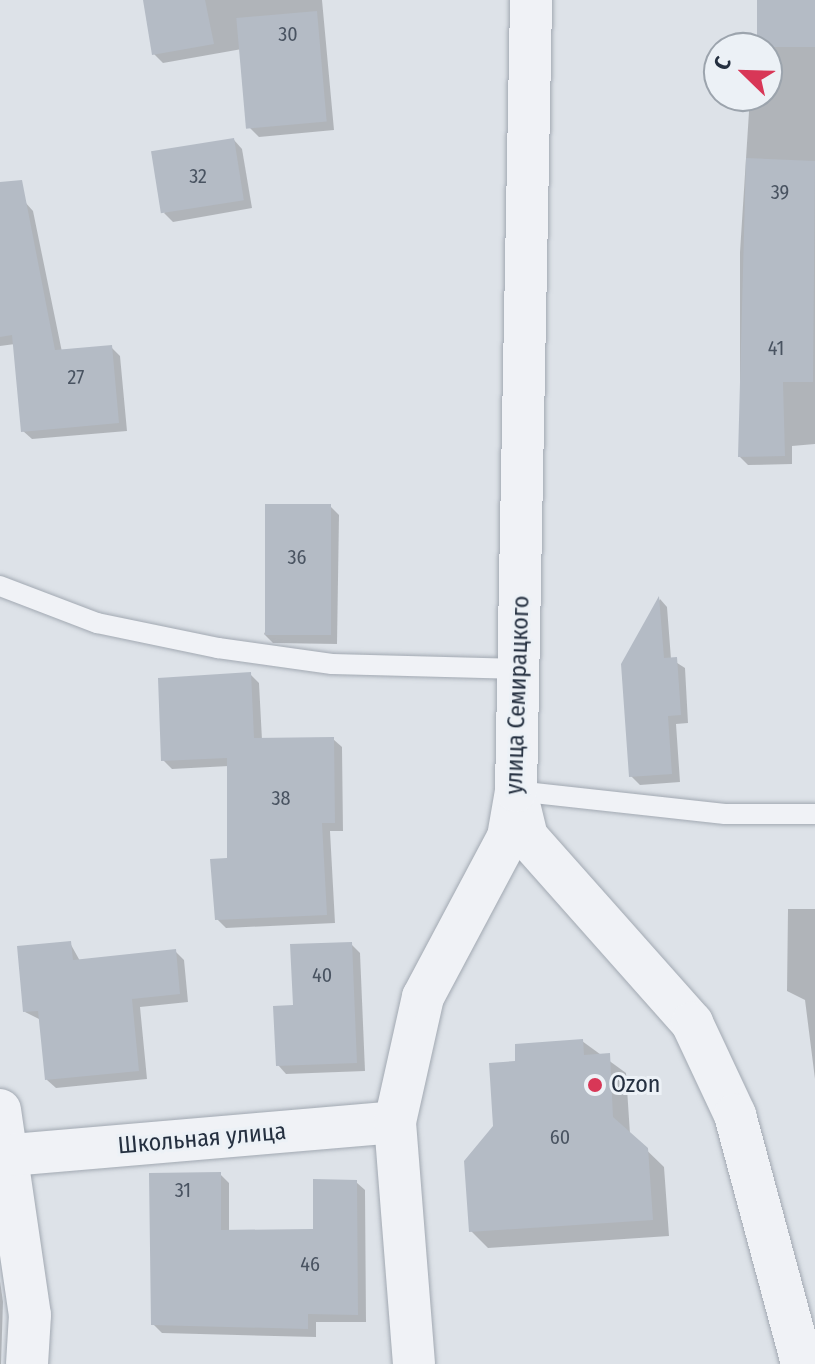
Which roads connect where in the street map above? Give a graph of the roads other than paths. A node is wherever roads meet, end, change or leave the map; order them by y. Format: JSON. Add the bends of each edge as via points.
{"nodes":[{"id":1,"x":531,"y":0,"type":"edge"},
{"id":2,"x":0,"y":586,"type":"edge"},
{"id":3,"x":521,"y":669,"type":"junction"},
{"id":4,"x":516,"y":791,"type":"junction"},
{"id":5,"x":815,"y":814,"type":"edge"},
{"id":6,"x":0,"y":1110,"type":"edge"},
{"id":7,"x":395,"y":1122,"type":"junction"},
{"id":8,"x":5,"y":1155,"type":"edge"},
{"id":9,"x":27,"y":1364,"type":"edge"},
{"id":10,"x":414,"y":1364,"type":"edge"},
{"id":11,"x":802,"y":1364,"type":"edge"}],
"edges":[{"from":1,"to":3,"type":"street","name":"улица Семирацкого"},
{"from":2,"to":3,"type":"lane","via":[[97,623],[218,648],[332,664]]},
{"from":3,"to":4,"type":"street","name":"улица Семирацкого"},
{"from":4,"to":5,"type":"lane","via":[[725,814]]},
{"from":4,"to":7,"type":"street","name":"улица Семирацкого","via":[[508,837],[423,997]]},
{"from":4,"to":11,"type":"street","via":[[527,837],[692,1023],[735,1115]]},
{"from":6,"to":8,"type":"street"},
{"from":7,"to":8,"type":"street","name":"Школьная улица"},
{"from":7,"to":10,"type":"street","name":"улица Семирацкого"},
{"from":8,"to":9,"type":"street","via":[[30,1315]]}]}
